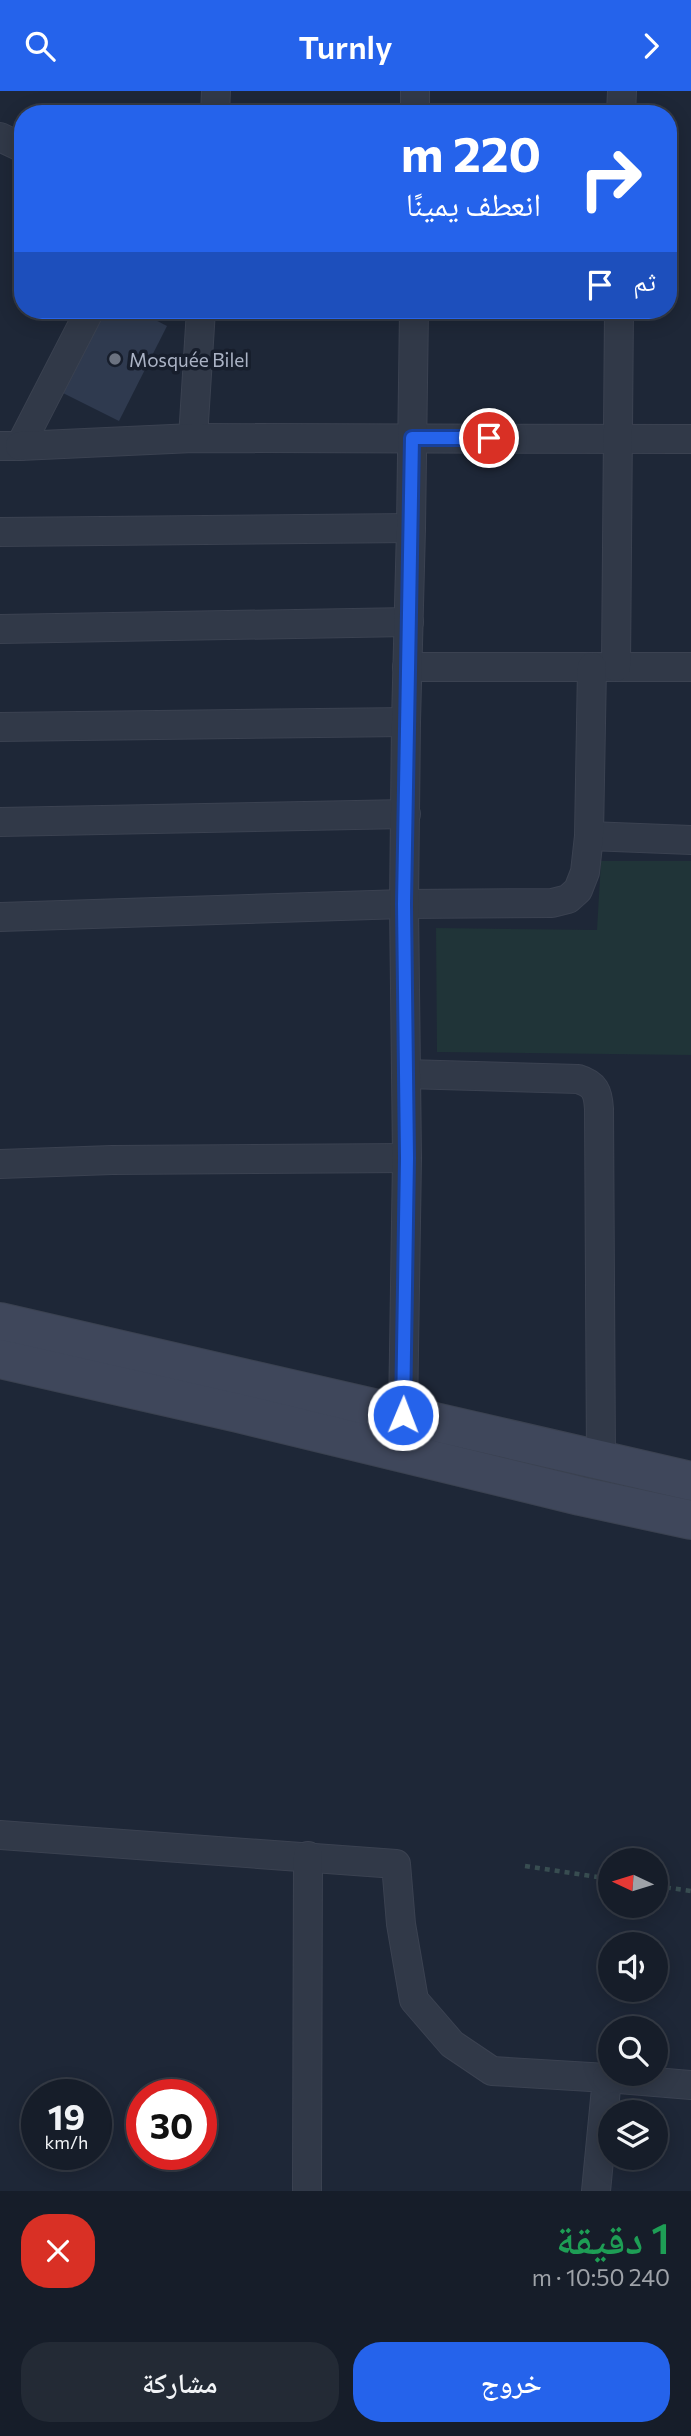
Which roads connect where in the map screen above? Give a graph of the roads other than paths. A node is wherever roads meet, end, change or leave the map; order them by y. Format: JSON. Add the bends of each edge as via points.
{"nodes":[{"id":1,"x":85,"y":319,"type":"edge"},
{"id":2,"x":200,"y":319,"type":"edge"},
{"id":3,"x":414,"y":319,"type":"edge"},
{"id":4,"x":619,"y":319,"type":"edge"},
{"id":5,"x":193,"y":438,"type":"junction"},
{"id":6,"x":412,"y":438,"type":"junction"},
{"id":7,"x":617,"y":439,"type":"junction"},
{"id":8,"x":691,"y":439,"type":"edge"},
{"id":9,"x":10,"y":446,"type":"edge"},
{"id":10,"x":411,"y":528,"type":"junction"},
{"id":11,"x":0,"y":533,"type":"edge"},
{"id":12,"x":409,"y":622,"type":"junction"},
{"id":13,"x":0,"y":629,"type":"edge"},
{"id":14,"x":407,"y":667,"type":"junction"},
{"id":15,"x":604,"y":667,"type":"junction"},
{"id":16,"x":691,"y":667,"type":"edge"},
{"id":17,"x":406,"y":722,"type":"junction"},
{"id":18,"x":0,"y":727,"type":"edge"},
{"id":19,"x":406,"y":814,"type":"junction"},
{"id":20,"x":0,"y":822,"type":"edge"},
{"id":21,"x":589,"y":836,"type":"junction"},
{"id":22,"x":691,"y":840,"type":"edge"},
{"id":23,"x":404,"y":904,"type":"junction"},
{"id":24,"x":0,"y":917,"type":"edge"},
{"id":25,"x":406,"y":1075,"type":"junction"},
{"id":26,"x":407,"y":1158,"type":"junction"},
{"id":27,"x":0,"y":1164,"type":"edge"},
{"id":28,"x":0,"y":1321,"type":"edge"},
{"id":29,"x":0,"y":1359,"type":"edge"},
{"id":30,"x":403,"y":1415,"type":"junction"},
{"id":31,"x":397,"y":1453,"type":"junction"},
{"id":32,"x":601,"y":1460,"type":"junction"},
{"id":33,"x":691,"y":1481,"type":"edge"},
{"id":34,"x":691,"y":1520,"type":"edge"},
{"id":35,"x":0,"y":1835,"type":"edge"},
{"id":36,"x":308,"y":1856,"type":"junction"},
{"id":37,"x":598,"y":2077,"type":"edge"},
{"id":38,"x":668,"y":2083,"type":"edge"},
{"id":39,"x":691,"y":2085,"type":"edge"},
{"id":40,"x":606,"y":2086,"type":"edge"},
{"id":41,"x":307,"y":2191,"type":"edge"},
{"id":42,"x":596,"y":2191,"type":"edge"}],
"edges":[{"from":1,"to":9,"type":"street"},
{"from":2,"to":5,"type":"street"},
{"from":3,"to":6,"type":"street"},
{"from":4,"to":7,"type":"street"},
{"from":5,"to":6,"type":"street"},
{"from":5,"to":9,"type":"street"},
{"from":6,"to":7,"type":"street"},
{"from":6,"to":10,"type":"street"},
{"from":7,"to":8,"type":"street"},
{"from":7,"to":15,"type":"street"},
{"from":10,"to":11,"type":"street"},
{"from":10,"to":12,"type":"street"},
{"from":12,"to":13,"type":"street"},
{"from":12,"to":14,"type":"street"},
{"from":14,"to":15,"type":"street"},
{"from":14,"to":17,"type":"street"},
{"from":15,"to":16,"type":"street"},
{"from":15,"to":21,"type":"street"},
{"from":17,"to":18,"type":"street"},
{"from":17,"to":19,"type":"street"},
{"from":19,"to":20,"type":"street"},
{"from":19,"to":23,"type":"street"},
{"from":21,"to":22,"type":"street"},
{"from":21,"to":23,"type":"street","via":[[585,872],[579,890],[568,899],[552,903]]},
{"from":23,"to":24,"type":"street"},
{"from":23,"to":25,"type":"street"},
{"from":25,"to":26,"type":"street"},
{"from":25,"to":32,"type":"street","via":[[578,1079],[594,1087],[599,1109]]},
{"from":26,"to":27,"type":"street"},
{"from":26,"to":30,"type":"street"},
{"from":28,"to":30,"type":"main road"},
{"from":29,"to":31,"type":"main road"},
{"from":30,"to":31,"type":"street"},
{"from":30,"to":32,"type":"main road"},
{"from":31,"to":34,"type":"main road"},
{"from":32,"to":33,"type":"main road"},
{"from":35,"to":36,"type":"street"},
{"from":36,"to":37,"type":"street","via":[[396,1864],[414,2000],[452,2044],[492,2071]]},
{"from":36,"to":41,"type":"street"},
{"from":38,"to":39,"type":"street"},
{"from":40,"to":42,"type":"street"}]}
